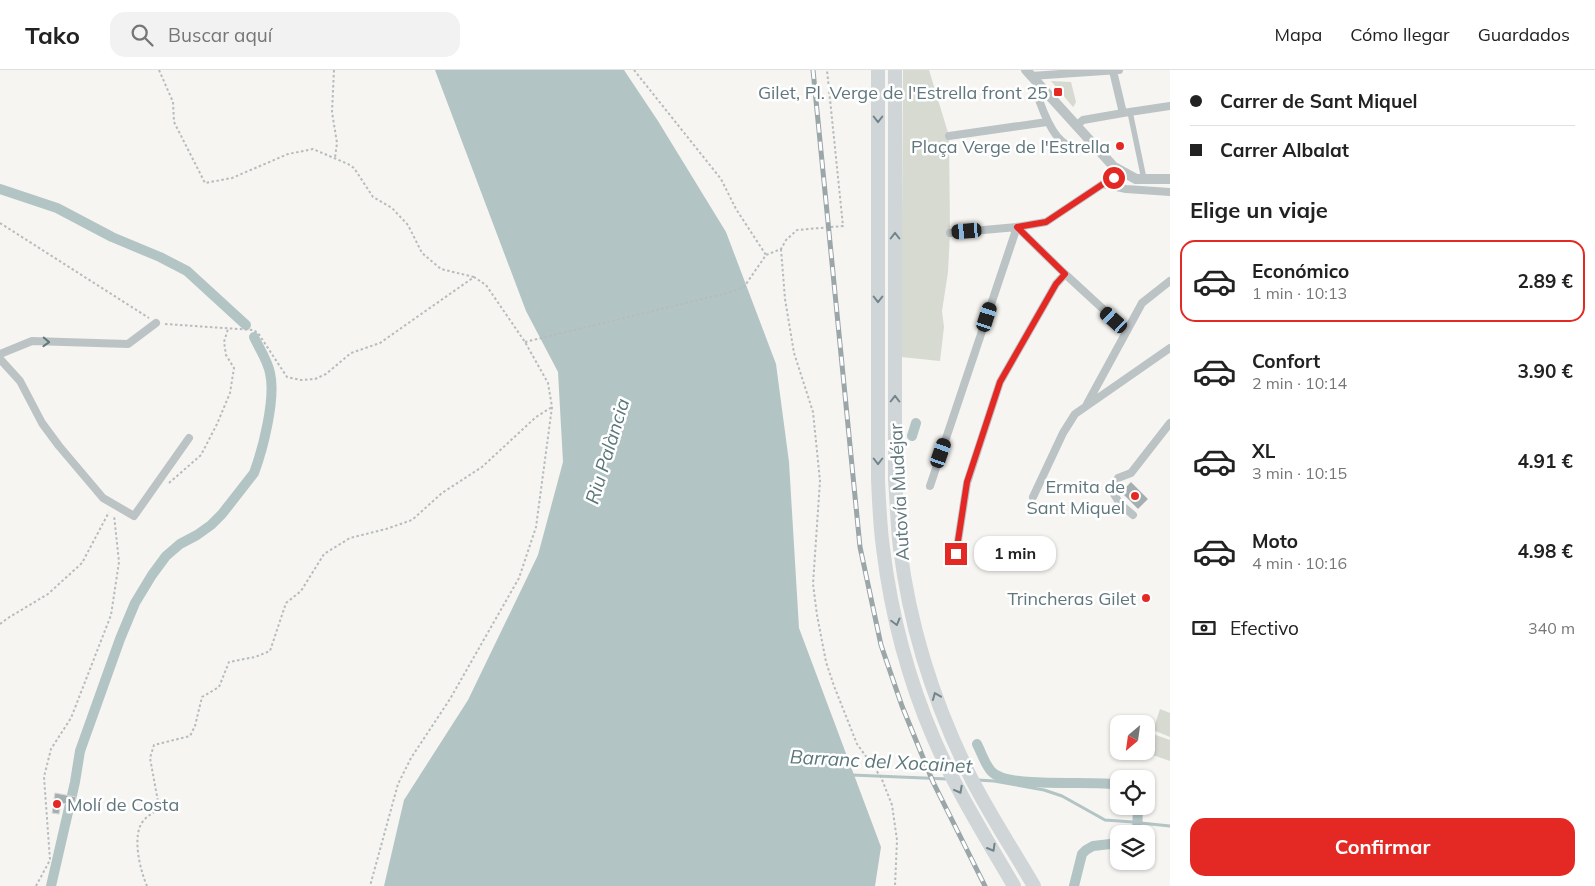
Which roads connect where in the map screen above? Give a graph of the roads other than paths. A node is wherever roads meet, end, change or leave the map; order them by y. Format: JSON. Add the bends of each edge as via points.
{"nodes":[{"id":1,"x":878,"y":70,"type":"edge"},
{"id":2,"x":895,"y":70,"type":"edge"},
{"id":3,"x":1116,"y":70,"type":"edge"},
{"id":4,"x":1028,"y":73,"type":"edge"},
{"id":5,"x":1046,"y":94,"type":"junction"},
{"id":6,"x":1170,"y":106,"type":"edge"},
{"id":7,"x":1126,"y":112,"type":"junction"},
{"id":8,"x":1047,"y":122,"type":"junction"},
{"id":9,"x":1076,"y":126,"type":"junction"},
{"id":10,"x":949,"y":136,"type":"dead end"},
{"id":11,"x":1092,"y":144,"type":"junction"},
{"id":12,"x":1125,"y":173,"type":"junction"},
{"id":13,"x":1144,"y":179,"type":"junction"},
{"id":14,"x":1170,"y":179,"type":"edge"},
{"id":15,"x":1103,"y":184,"type":"junction"},
{"id":16,"x":1170,"y":192,"type":"edge"},
{"id":17,"x":1017,"y":227,"type":"junction"},
{"id":18,"x":950,"y":233,"type":"dead end"},
{"id":19,"x":1065,"y":274,"type":"junction"},
{"id":20,"x":1170,"y":281,"type":"edge"},
{"id":21,"x":156,"y":323,"type":"road end"},
{"id":22,"x":1126,"y":331,"type":"junction"},
{"id":23,"x":1170,"y":348,"type":"edge"},
{"id":24,"x":0,"y":354,"type":"edge"},
{"id":25,"x":0,"y":359,"type":"edge"},
{"id":26,"x":1086,"y":406,"type":"junction"},
{"id":27,"x":1170,"y":423,"type":"edge"},
{"id":28,"x":189,"y":438,"type":"dead end"},
{"id":29,"x":930,"y":486,"type":"dead end"},
{"id":30,"x":1033,"y":497,"type":"dead end"},
{"id":31,"x":1133,"y":515,"type":"dead end"},
{"id":32,"x":956,"y":554,"type":"dead end"},
{"id":33,"x":1014,"y":886,"type":"edge"},
{"id":34,"x":1034,"y":886,"type":"edge"}],
"edges":[{"from":1,"to":33,"type":"highway","name":"Autovía Mudéjar","one_way":true,"via":[[878,480],[882,548],[894,618],[917,696],[934,739],[970,810]]},
{"from":34,"to":2,"type":"highway","name":"Autovía Mudéjar","one_way":true,"via":[[991,814],[954,741],[932,687],[910,610],[900,547],[895,480]]},
{"from":3,"to":4,"type":"street"},
{"from":3,"to":7,"type":"street"},
{"from":4,"to":5,"type":"street"},
{"from":5,"to":8,"type":"street","via":[[1039,100]]},
{"from":5,"to":9,"type":"street"},
{"from":6,"to":7,"type":"street"},
{"from":7,"to":9,"type":"street","via":[[1083,120]]},
{"from":7,"to":13,"type":"street"},
{"from":8,"to":10,"type":"street"},
{"from":8,"to":11,"type":"street","via":[[1056,135],[1072,147],[1084,148]]},
{"from":9,"to":11,"type":"street"},
{"from":11,"to":12,"type":"street","via":[[1114,167]]},
{"from":12,"to":13,"type":"street"},
{"from":12,"to":15,"type":"street"},
{"from":13,"to":14,"type":"street"},
{"from":15,"to":16,"type":"street"},
{"from":15,"to":17,"type":"street","via":[[1046,222]]},
{"from":17,"to":18,"type":"street"},
{"from":17,"to":19,"type":"street"},
{"from":17,"to":29,"type":"street"},
{"from":19,"to":22,"type":"street"},
{"from":19,"to":32,"type":"street","via":[[1056,284],[1000,382],[967,482]]},
{"from":20,"to":22,"type":"street","via":[[1142,303]]},
{"from":24,"to":21,"type":"street","one_way":true,"via":[[32,341],[128,344]]},
{"from":22,"to":26,"type":"street"},
{"from":23,"to":26,"type":"street"},
{"from":25,"to":28,"type":"street","via":[[20,381],[42,423],[59,446],[103,498],[134,516]]},
{"from":26,"to":30,"type":"street","via":[[1063,433]]},
{"from":27,"to":31,"type":"street","via":[[1131,473],[1118,478],[1112,491],[1120,504]]}]}
